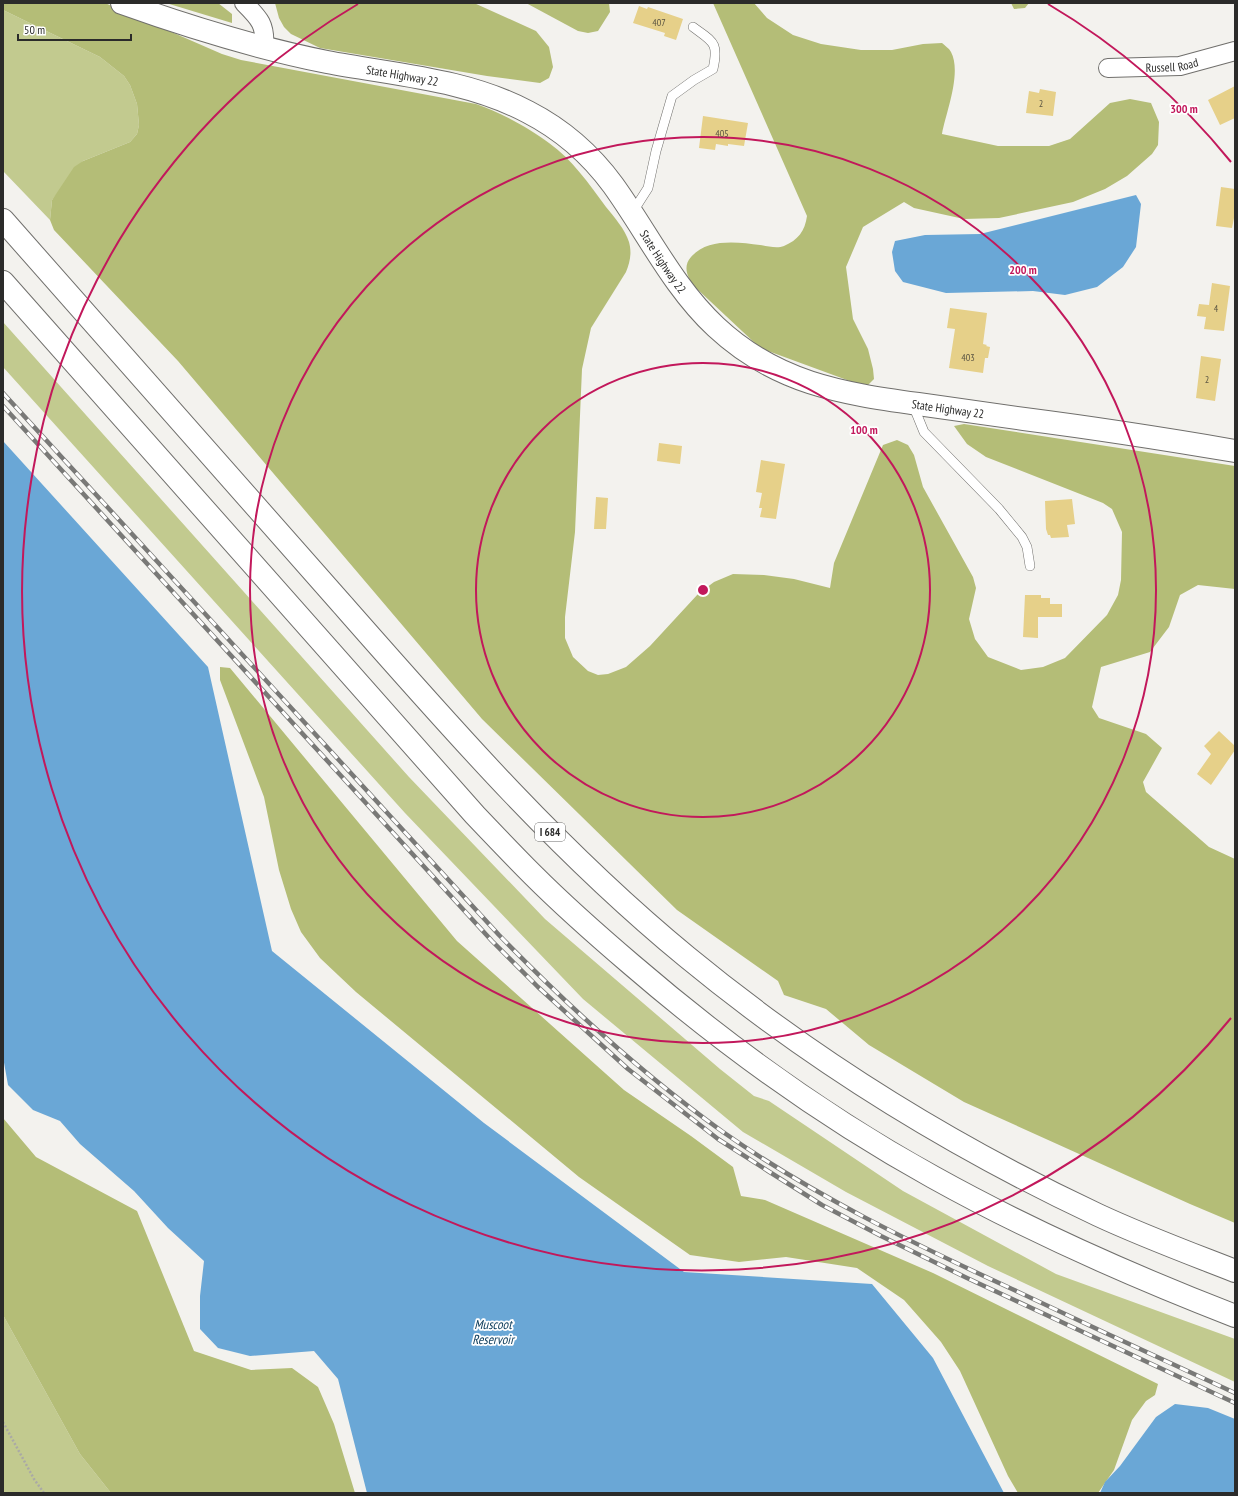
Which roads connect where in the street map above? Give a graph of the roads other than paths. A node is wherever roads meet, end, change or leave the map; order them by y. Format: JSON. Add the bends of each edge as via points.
{"nodes":[{"id":1,"x":122,"y":3,"type":"edge"},
{"id":2,"x":244,"y":3,"type":"edge"},
{"id":3,"x":693,"y":27,"type":"dead end"},
{"id":4,"x":264,"y":48,"type":"junction"},
{"id":5,"x":1235,"y":51,"type":"edge"},
{"id":6,"x":1108,"y":68,"type":"dead end"},
{"id":7,"x":632,"y":213,"type":"junction"},
{"id":8,"x":3,"y":220,"type":"edge"},
{"id":9,"x":3,"y":282,"type":"edge"},
{"id":10,"x":912,"y":403,"type":"junction"},
{"id":11,"x":1235,"y":451,"type":"edge"},
{"id":12,"x":1030,"y":566,"type":"dead end"},
{"id":13,"x":1235,"y":1271,"type":"edge"},
{"id":14,"x":1235,"y":1316,"type":"edge"}],
"edges":[{"from":1,"to":4,"type":"main road","name":"State Highway 22"},
{"from":2,"to":4,"type":"street","via":[[257,15],[262,24],[265,35]]},
{"from":3,"to":7,"type":"lane","via":[[712,41],[716,54],[713,69],[672,96],[648,188]]},
{"from":4,"to":7,"type":"main road","name":"State Highway 22","via":[[453,84],[506,101],[547,123],[573,143],[611,182]]},
{"from":5,"to":6,"type":"street","name":"Russell Road","via":[[1180,66]]},
{"from":7,"to":10,"type":"main road","name":"State Highway 22","via":[[662,260],[698,308],[716,327],[751,355],[773,368],[823,388]]},
{"from":8,"to":13,"type":"main road","number":"I 684","via":[[495,775],[563,846],[685,956],[816,1054],[883,1099],[947,1136],[1098,1215]]},
{"from":9,"to":14,"type":"main road","via":[[475,815],[539,881],[659,988],[724,1040],[793,1090],[932,1177],[1081,1252]]},
{"from":10,"to":11,"type":"main road","name":"State Highway 22","via":[[1082,426]]},
{"from":10,"to":12,"type":"lane","via":[[924,432],[999,509],[1022,537],[1027,547]]}]}
